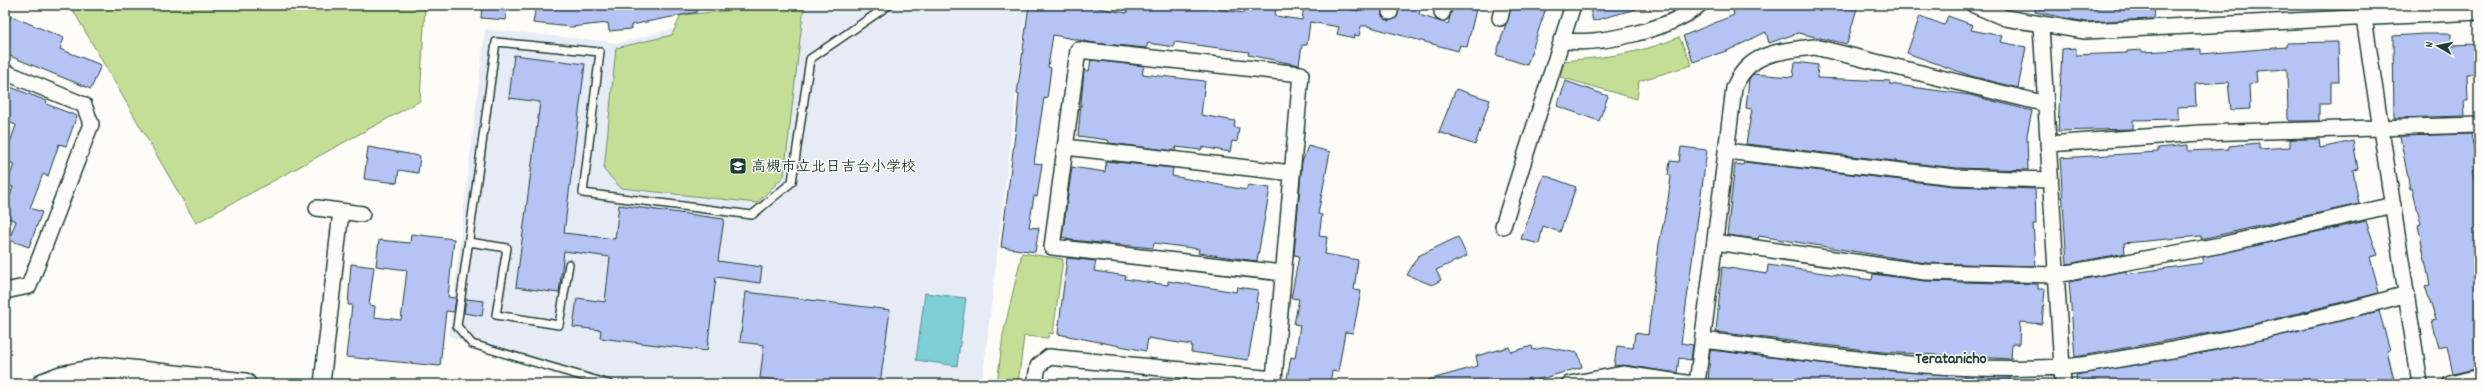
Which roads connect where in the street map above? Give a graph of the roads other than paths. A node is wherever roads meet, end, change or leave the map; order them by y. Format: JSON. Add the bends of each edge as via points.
{"nodes":[{"id":1,"x":889,"y":5,"type":"edge"},
{"id":2,"x":1573,"y":5,"type":"edge"},
{"id":3,"x":1698,"y":5,"type":"edge"},
{"id":4,"x":1974,"y":5,"type":"edge"},
{"id":5,"x":2363,"y":11,"type":"edge"},
{"id":6,"x":2479,"y":12,"type":"edge"},
{"id":7,"x":2041,"y":26,"type":"junction"},
{"id":8,"x":1561,"y":40,"type":"junction"},
{"id":9,"x":5,"y":72,"type":"edge"},
{"id":10,"x":2046,"y":104,"type":"junction"},
{"id":11,"x":2479,"y":125,"type":"edge"},
{"id":12,"x":2381,"y":128,"type":"junction"},
{"id":13,"x":2048,"y":144,"type":"junction"},
{"id":14,"x":1066,"y":147,"type":"junction"},
{"id":15,"x":1726,"y":151,"type":"junction"},
{"id":16,"x":1292,"y":173,"type":"junction"},
{"id":17,"x":2050,"y":180,"type":"junction"},
{"id":18,"x":2393,"y":205,"type":"junction"},
{"id":19,"x":317,"y":208,"type":"dead end"},
{"id":20,"x":341,"y":211,"type":"junction"},
{"id":21,"x":362,"y":214,"type":"dead end"},
{"id":22,"x":1503,"y":226,"type":"dead end"},
{"id":23,"x":469,"y":242,"type":"junction"},
{"id":24,"x":1715,"y":242,"type":"junction"},
{"id":25,"x":568,"y":264,"type":"dead end"},
{"id":26,"x":1283,"y":273,"type":"junction"},
{"id":27,"x":2056,"y":275,"type":"junction"},
{"id":28,"x":5,"y":292,"type":"edge"},
{"id":29,"x":2406,"y":294,"type":"junction"},
{"id":30,"x":1703,"y":340,"type":"junction"},
{"id":31,"x":2062,"y":367,"type":"junction"},
{"id":32,"x":100,"y":376,"type":"edge"},
{"id":33,"x":2479,"y":377,"type":"edge"},
{"id":34,"x":189,"y":380,"type":"edge"},
{"id":35,"x":43,"y":384,"type":"edge"},
{"id":36,"x":245,"y":384,"type":"edge"},
{"id":37,"x":322,"y":384,"type":"edge"},
{"id":38,"x":609,"y":384,"type":"edge"},
{"id":39,"x":1035,"y":384,"type":"edge"},
{"id":40,"x":1569,"y":384,"type":"edge"},
{"id":41,"x":1692,"y":384,"type":"edge"},
{"id":42,"x":1697,"y":384,"type":"edge"},
{"id":43,"x":2063,"y":384,"type":"edge"},
{"id":44,"x":2420,"y":384,"type":"edge"},
{"id":45,"x":2450,"y":384,"type":"edge"}],
"edges":[{"from":1,"to":23,"type":"lane","via":[[810,59],[792,182],[752,215],[584,193],[600,52],[496,42]]},
{"from":2,"to":8,"type":"street"},
{"from":3,"to":8,"type":"street","via":[[1668,23],[1611,40]]},
{"from":4,"to":7,"type":"street","via":[[2005,18]]},
{"from":5,"to":6,"type":"street"},
{"from":5,"to":7,"type":"street","via":[[2085,31]]},
{"from":5,"to":12,"type":"street"},
{"from":7,"to":10,"type":"street"},
{"from":8,"to":22,"type":"street"},
{"from":9,"to":28,"type":"street","via":[[84,105],[91,124],[29,286]]},
{"from":10,"to":13,"type":"street"},
{"from":10,"to":15,"type":"street","via":[[1815,47],[1788,50],[1762,57],[1747,65],[1739,76],[1734,88]]},
{"from":11,"to":12,"type":"street"},
{"from":12,"to":13,"type":"street","via":[[2200,133]]},
{"from":12,"to":18,"type":"street"},
{"from":13,"to":17,"type":"street"},
{"from":14,"to":16,"type":"street"},
{"from":14,"to":16,"type":"street","via":[[1078,50],[1301,74]]},
{"from":14,"to":26,"type":"street","via":[[1052,248]]},
{"from":15,"to":17,"type":"street","via":[[1955,177]]},
{"from":15,"to":24,"type":"street"},
{"from":16,"to":26,"type":"street"},
{"from":17,"to":27,"type":"street"},
{"from":18,"to":27,"type":"street","via":[[2221,245]]},
{"from":18,"to":29,"type":"street"},
{"from":19,"to":20,"type":"street"},
{"from":20,"to":21,"type":"street"},
{"from":20,"to":37,"type":"street"},
{"from":23,"to":25,"type":"lane","via":[[507,248],[496,315],[559,325]]},
{"from":23,"to":38,"type":"lane","via":[[457,326],[472,344]]},
{"from":24,"to":27,"type":"street","via":[[1925,272]]},
{"from":24,"to":30,"type":"street"},
{"from":26,"to":39,"type":"street","via":[[1274,379],[1049,357],[1038,366]]},
{"from":27,"to":31,"type":"street"},
{"from":29,"to":31,"type":"street","via":[[2348,311],[2242,335],[2166,351]]},
{"from":29,"to":44,"type":"street"},
{"from":30,"to":31,"type":"street","via":[[1960,368]]},
{"from":30,"to":42,"type":"street"},
{"from":31,"to":43,"type":"street"},
{"from":32,"to":34,"type":"street"},
{"from":32,"to":35,"type":"street","via":[[61,377]]},
{"from":33,"to":45,"type":"street"},
{"from":34,"to":36,"type":"street"},
{"from":40,"to":41,"type":"street","via":[[1622,374]]}]}
